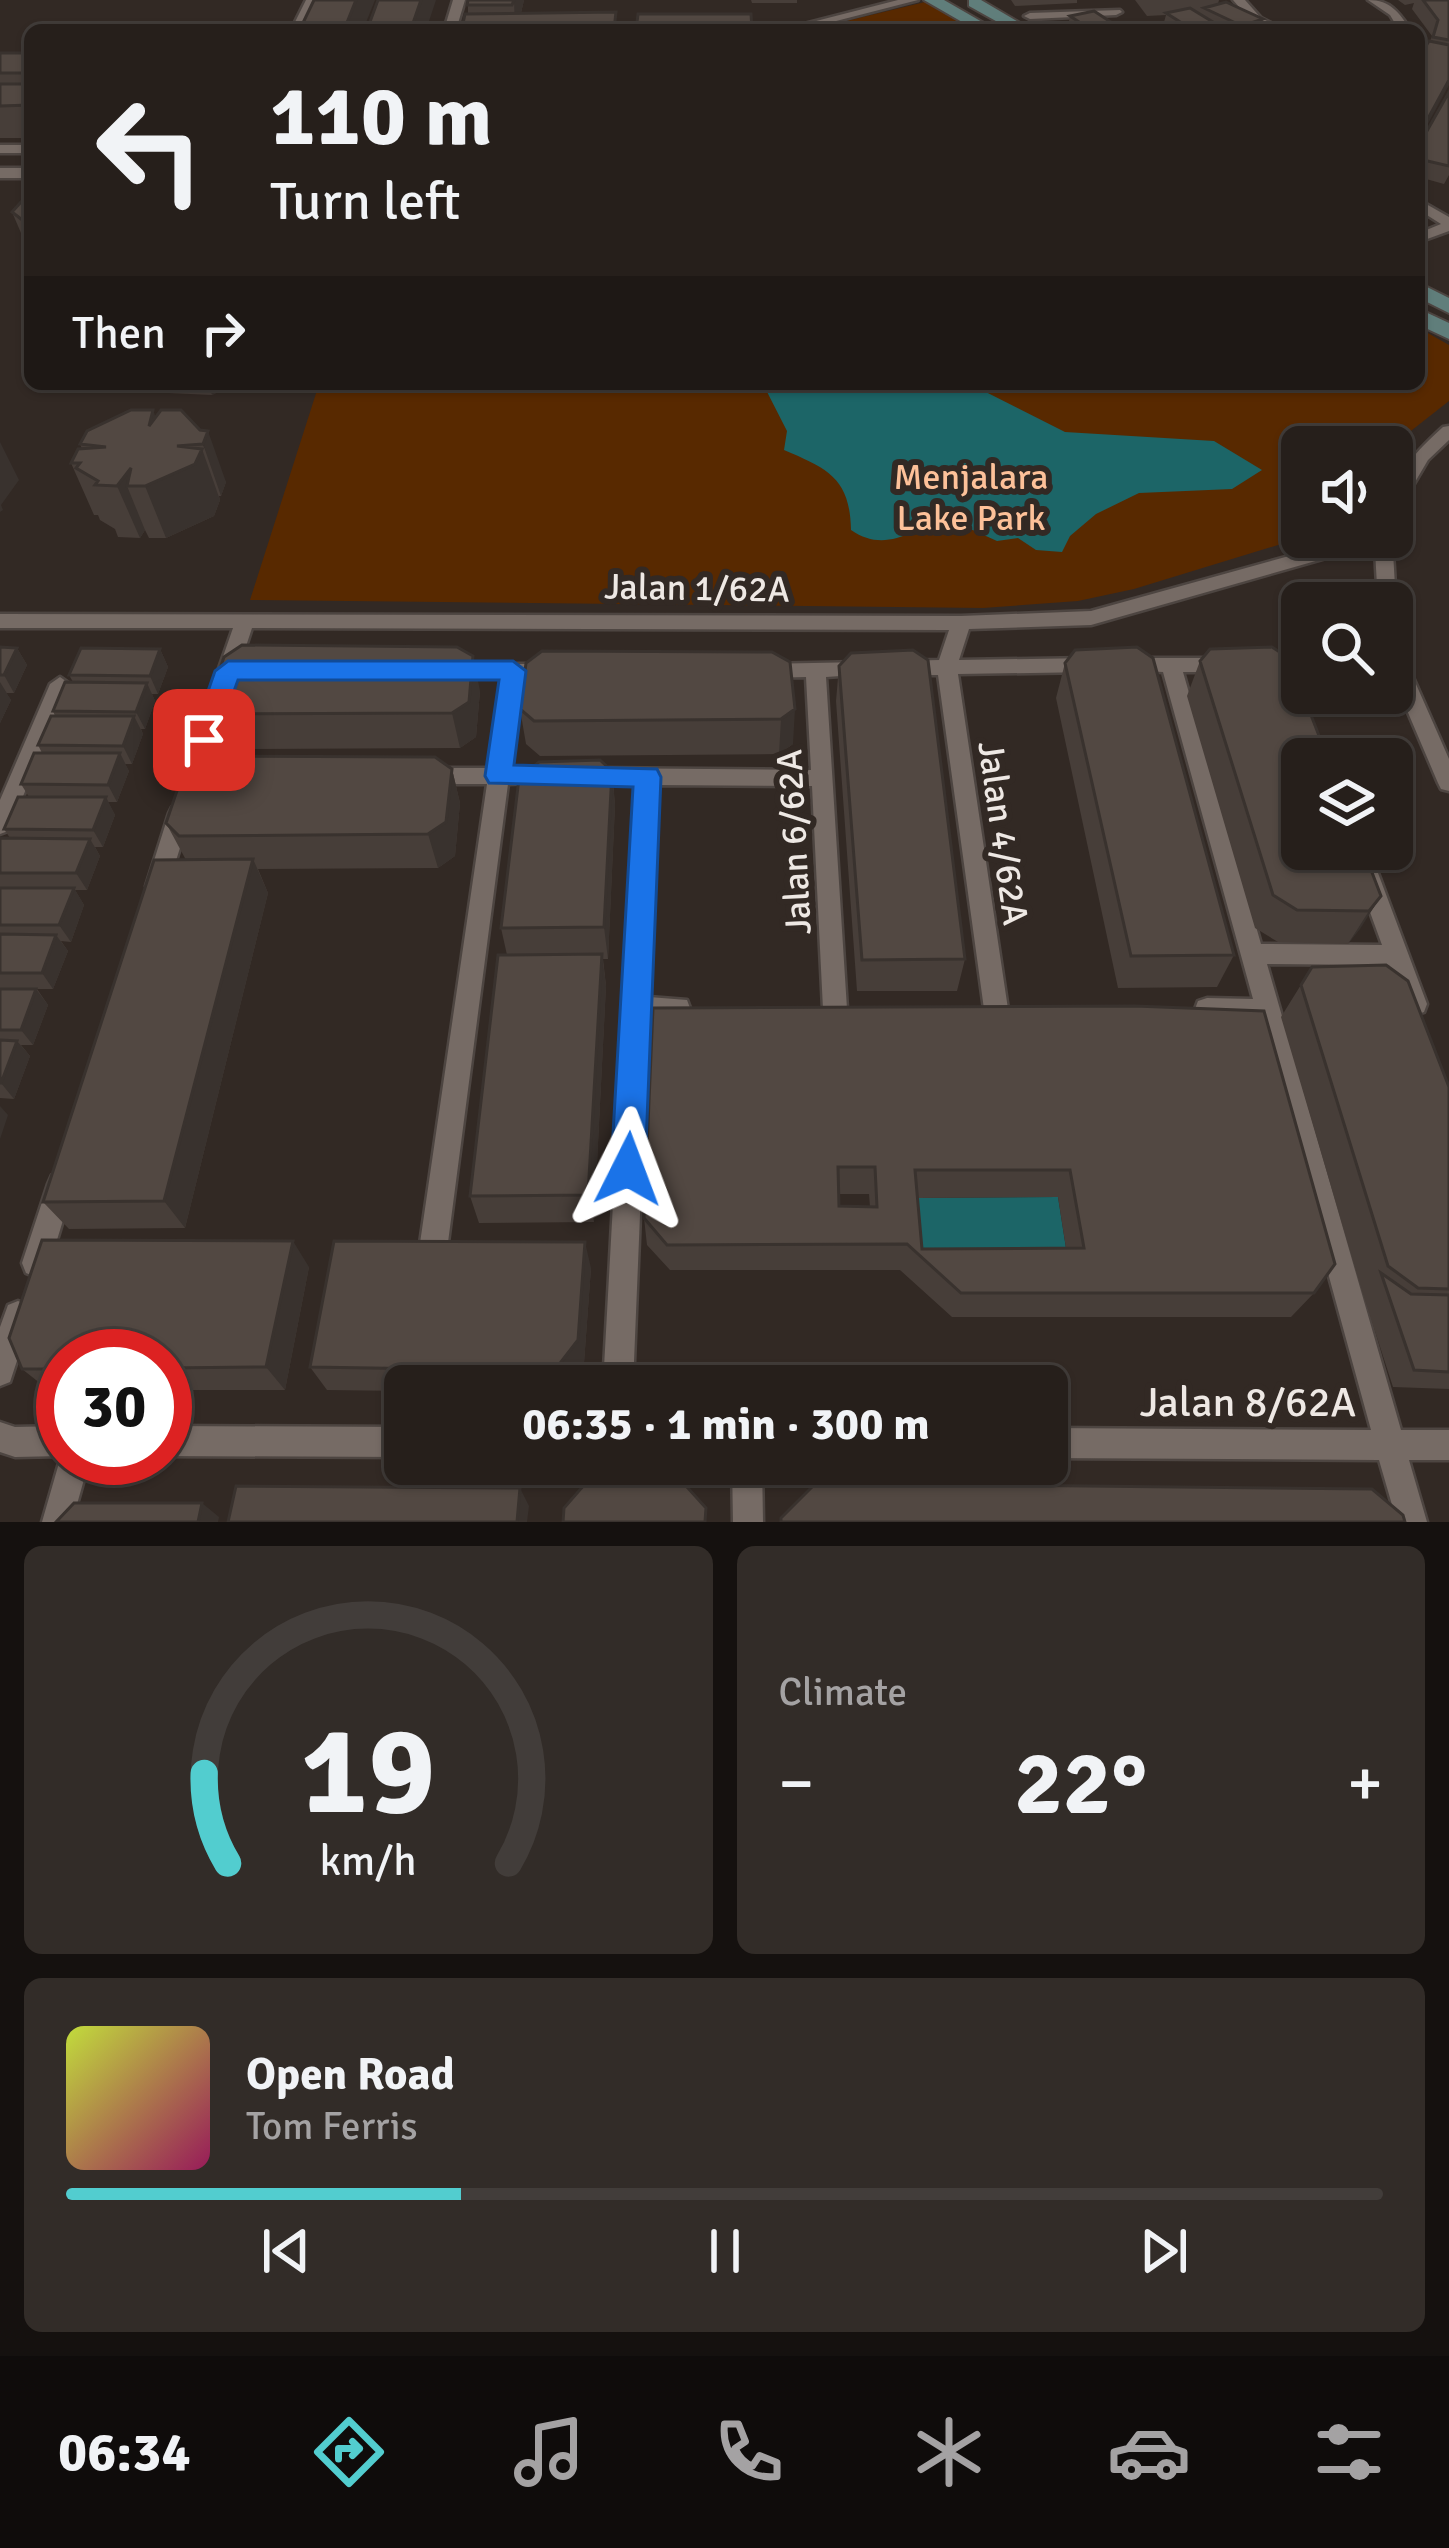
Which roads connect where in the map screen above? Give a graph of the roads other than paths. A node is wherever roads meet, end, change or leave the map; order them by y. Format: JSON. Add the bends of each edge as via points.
{"nodes":[{"id":1,"x":912,"y":0,"type":"edge"},
{"id":2,"x":932,"y":0,"type":"edge"},
{"id":3,"x":970,"y":0,"type":"edge"},
{"id":4,"x":1107,"y":0,"type":"edge"},
{"id":5,"x":1239,"y":0,"type":"edge"},
{"id":6,"x":1374,"y":0,"type":"edge"},
{"id":7,"x":1116,"y":13,"type":"junction"},
{"id":8,"x":1027,"y":23,"type":"edge"},
{"id":9,"x":812,"y":24,"type":"edge"},
{"id":10,"x":977,"y":24,"type":"edge"},
{"id":11,"x":1126,"y":24,"type":"edge"},
{"id":12,"x":1266,"y":24,"type":"edge"},
{"id":13,"x":1399,"y":24,"type":"edge"},
{"id":14,"x":1449,"y":430,"type":"edge"},
{"id":15,"x":1413,"y":470,"type":"edge"},
{"id":16,"x":1304,"y":558,"type":"edge"},
{"id":17,"x":245,"y":620,"type":"junction"},
{"id":18,"x":0,"y":621,"type":"edge"},
{"id":19,"x":961,"y":623,"type":"junction"},
{"id":20,"x":1172,"y":665,"type":"junction"},
{"id":21,"x":1243,"y":665,"type":"edge"},
{"id":22,"x":947,"y":666,"type":"junction"},
{"id":23,"x":418,"y":671,"type":"edge"},
{"id":24,"x":513,"y":671,"type":"junction"},
{"id":25,"x":583,"y":671,"type":"edge"},
{"id":26,"x":746,"y":671,"type":"edge"},
{"id":27,"x":816,"y":671,"type":"junction"},
{"id":28,"x":60,"y":684,"type":"edge"},
{"id":29,"x":1413,"y":705,"type":"edge"},
{"id":30,"x":404,"y":776,"type":"edge"},
{"id":31,"x":499,"y":776,"type":"junction"},
{"id":32,"x":647,"y":777,"type":"junction"},
{"id":33,"x":822,"y":778,"type":"junction"},
{"id":34,"x":1449,"y":783,"type":"edge"},
{"id":35,"x":0,"y":825,"type":"edge"},
{"id":36,"x":1366,"y":870,"type":"edge"},
{"id":37,"x":149,"y":910,"type":"edge"},
{"id":38,"x":1253,"y":954,"type":"junction"},
{"id":39,"x":1397,"y":956,"type":"junction"},
{"id":40,"x":636,"y":1008,"type":"junction"},
{"id":41,"x":697,"y":1008,"type":"edge"},
{"id":42,"x":836,"y":1009,"type":"edge"},
{"id":43,"x":995,"y":1009,"type":"edge"},
{"id":44,"x":1174,"y":1009,"type":"edge"},
{"id":45,"x":1268,"y":1010,"type":"junction"},
{"id":46,"x":1427,"y":1039,"type":"edge"},
{"id":47,"x":69,"y":1158,"type":"edge"},
{"id":48,"x":433,"y":1250,"type":"edge"},
{"id":49,"x":618,"y":1365,"type":"edge"},
{"id":50,"x":0,"y":1372,"type":"edge"},
{"id":51,"x":0,"y":1437,"type":"edge"},
{"id":52,"x":192,"y":1441,"type":"edge"},
{"id":53,"x":36,"y":1442,"type":"edge"},
{"id":54,"x":384,"y":1442,"type":"edge"},
{"id":55,"x":1068,"y":1443,"type":"edge"},
{"id":56,"x":1390,"y":1444,"type":"junction"},
{"id":57,"x":1449,"y":1444,"type":"edge"},
{"id":58,"x":67,"y":1485,"type":"edge"},
{"id":59,"x":747,"y":1485,"type":"edge"},
{"id":60,"x":57,"y":1522,"type":"edge"},
{"id":61,"x":748,"y":1522,"type":"edge"},
{"id":62,"x":1412,"y":1522,"type":"edge"}],
"edges":[{"from":1,"to":9,"type":"street"},
{"from":2,"to":10,"type":"main road"},
{"from":3,"to":8,"type":"main road"},
{"from":4,"to":7,"type":"street"},
{"from":5,"to":12,"type":"street"},
{"from":6,"to":13,"type":"street"},
{"from":7,"to":8,"type":"street"},
{"from":7,"to":11,"type":"street"},
{"from":14,"to":15,"type":"street"},
{"from":16,"to":19,"type":"street","name":"Jalan 1/62A","via":[[1091,618]]},
{"from":17,"to":18,"type":"street","name":"Jalan 1/62A"},
{"from":17,"to":19,"type":"street","name":"Jalan 1/62A"},
{"from":17,"to":37,"type":"street","via":[[240,671]]},
{"from":19,"to":22,"type":"street"},
{"from":20,"to":21,"type":"street"},
{"from":20,"to":22,"type":"street"},
{"from":20,"to":38,"type":"street"},
{"from":22,"to":27,"type":"street"},
{"from":22,"to":43,"type":"street","name":"Jalan 4/62A"},
{"from":23,"to":24,"type":"street"},
{"from":24,"to":25,"type":"street"},
{"from":24,"to":31,"type":"street"},
{"from":26,"to":27,"type":"street"},
{"from":27,"to":33,"type":"street","name":"Jalan 6/62A"},
{"from":28,"to":35,"type":"street"},
{"from":29,"to":34,"type":"street"},
{"from":30,"to":31,"type":"street"},
{"from":31,"to":32,"type":"street"},
{"from":31,"to":48,"type":"street"},
{"from":32,"to":33,"type":"street"},
{"from":32,"to":40,"type":"street"},
{"from":33,"to":42,"type":"street","name":"Jalan 6/62A"},
{"from":36,"to":39,"type":"street"},
{"from":38,"to":39,"type":"street"},
{"from":38,"to":45,"type":"street"},
{"from":39,"to":46,"type":"street"},
{"from":40,"to":41,"type":"street"},
{"from":40,"to":49,"type":"street"},
{"from":44,"to":45,"type":"street"},
{"from":45,"to":56,"type":"street"},
{"from":47,"to":50,"type":"street"},
{"from":51,"to":53,"type":"street"},
{"from":52,"to":54,"type":"street"},
{"from":55,"to":56,"type":"street","name":"Jalan 8/62A"},
{"from":56,"to":57,"type":"street","name":"Jalan 8/62A"},
{"from":56,"to":62,"type":"street"},
{"from":58,"to":60,"type":"street"},
{"from":59,"to":61,"type":"street"}]}
